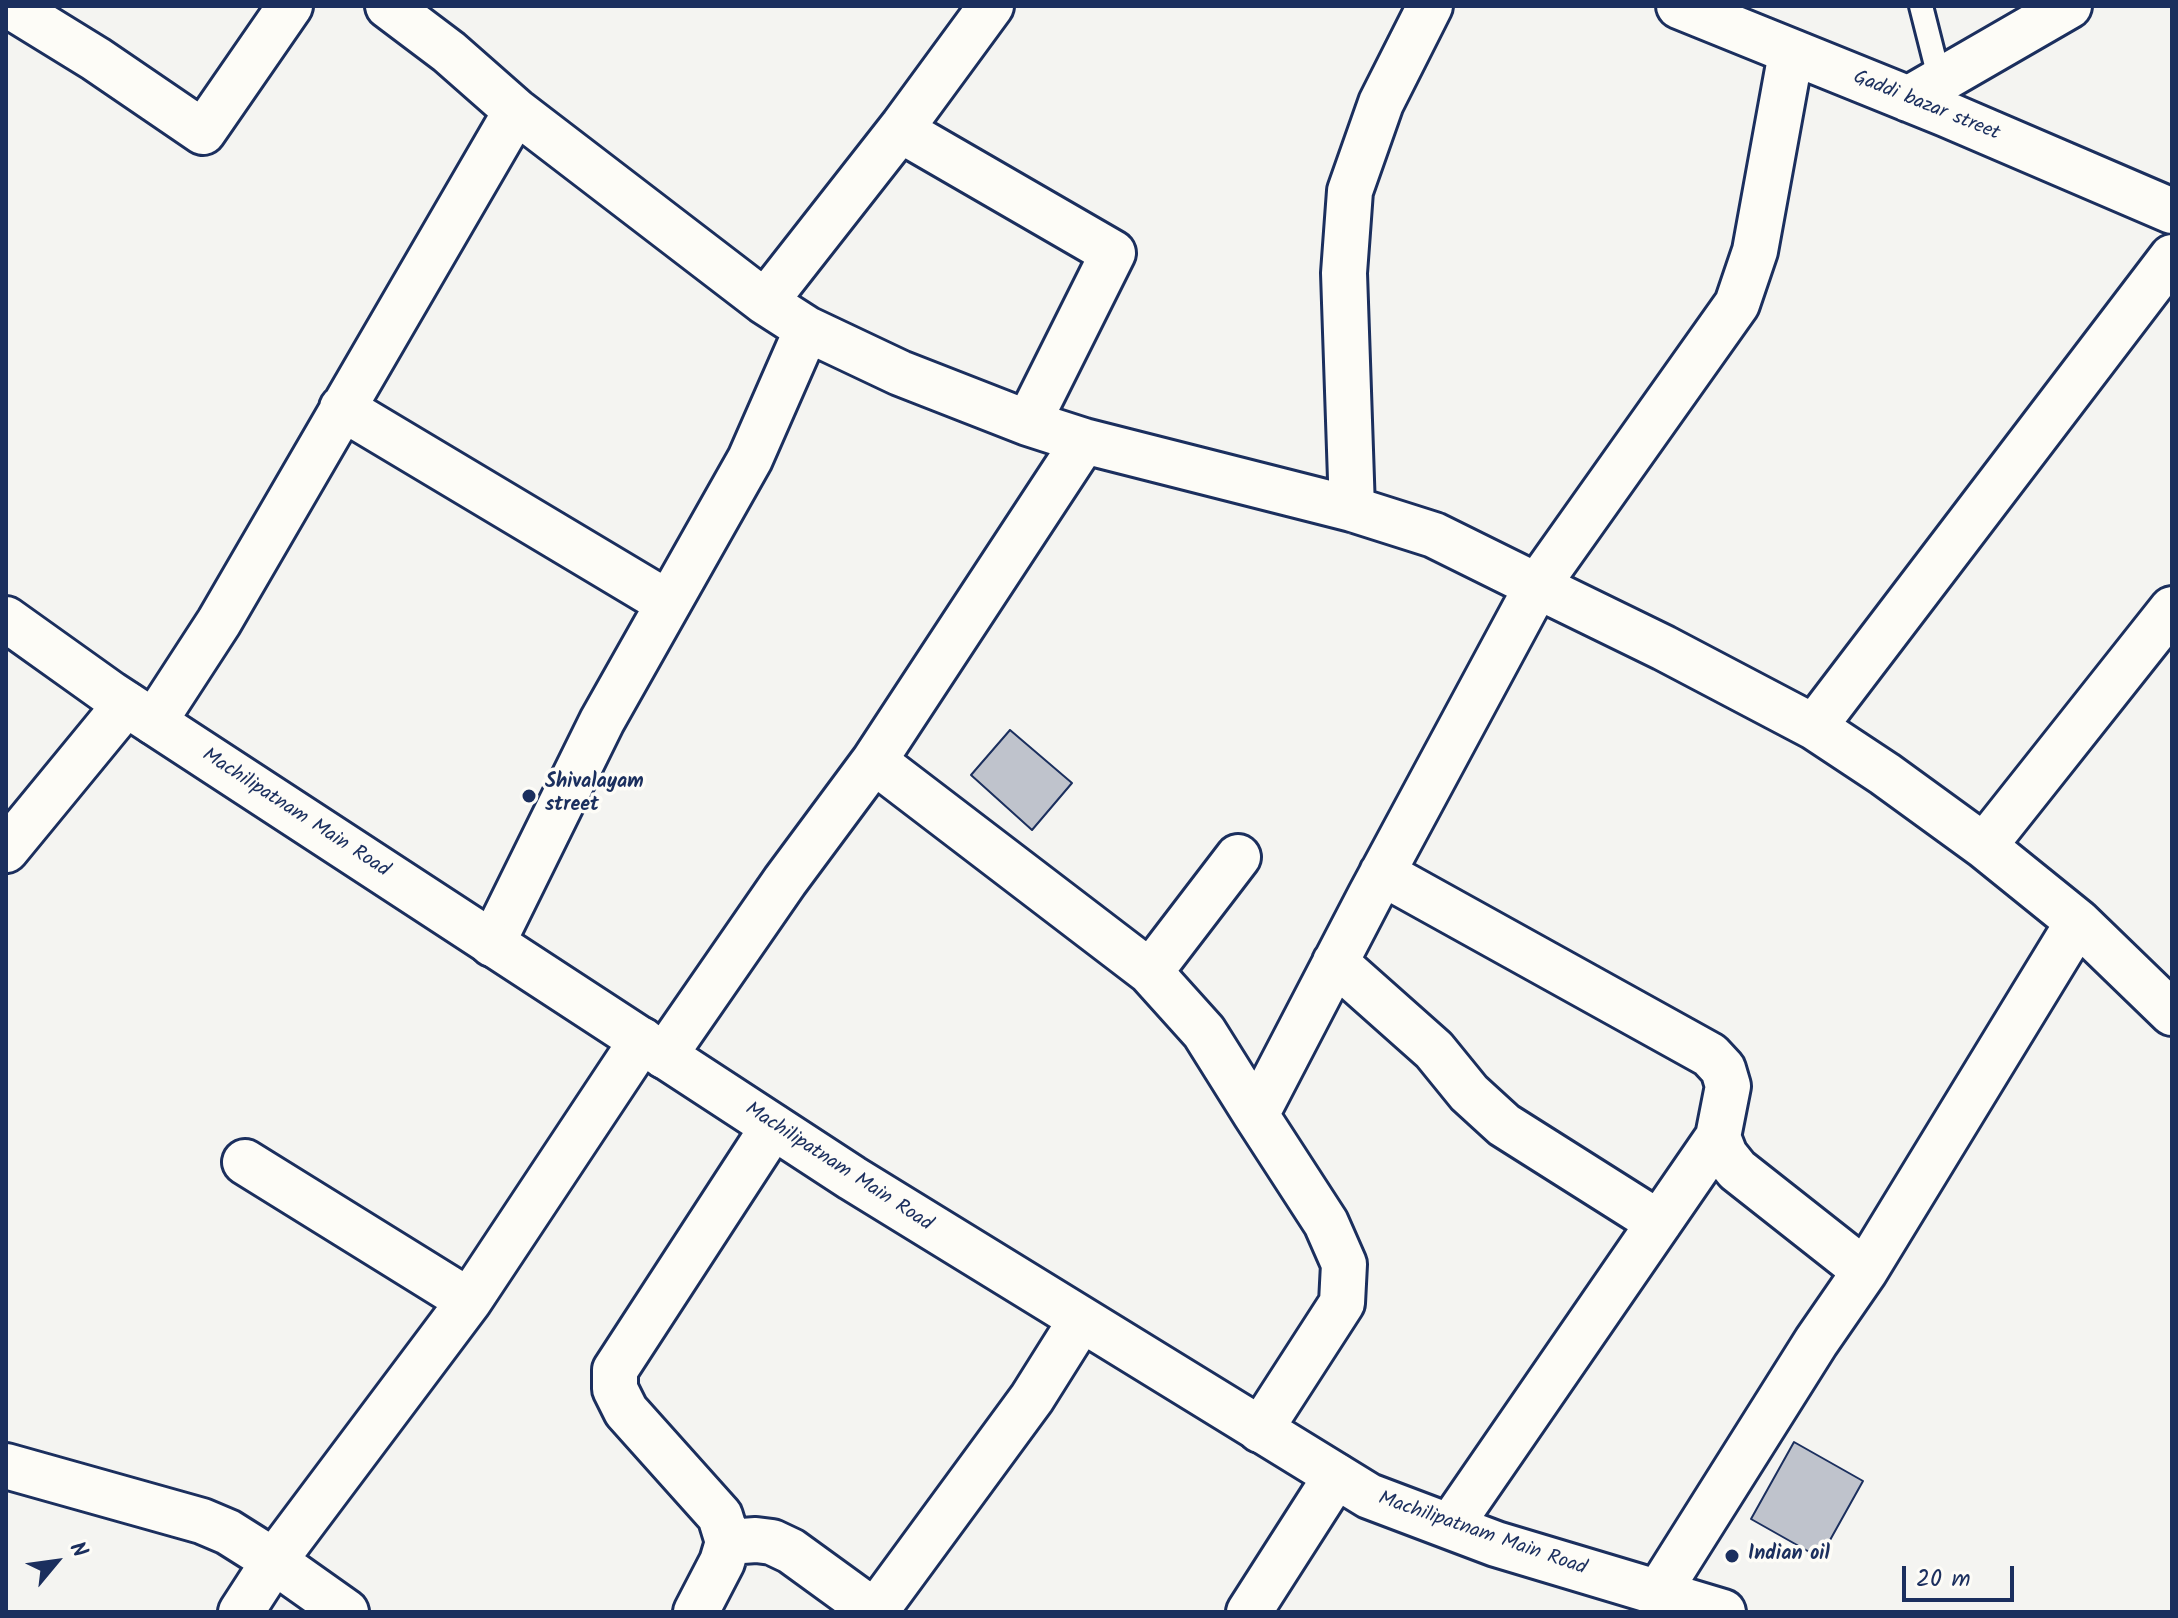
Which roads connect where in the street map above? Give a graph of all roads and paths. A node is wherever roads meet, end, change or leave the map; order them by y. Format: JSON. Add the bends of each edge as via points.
{"nodes":[{"id":1,"x":10,"y":6,"type":"edge"},
{"id":2,"x":290,"y":6,"type":"edge"},
{"id":3,"x":388,"y":6,"type":"edge"},
{"id":4,"x":991,"y":6,"type":"edge"},
{"id":5,"x":1430,"y":6,"type":"edge"},
{"id":6,"x":1679,"y":6,"type":"edge"},
{"id":7,"x":1921,"y":6,"type":"edge"},
{"id":8,"x":2069,"y":6,"type":"edge"},
{"id":9,"x":1791,"y":53,"type":"junction"},
{"id":10,"x":1924,"y":90,"type":"junction"},
{"id":11,"x":516,"y":111,"type":"junction"},
{"id":12,"x":903,"y":126,"type":"junction"},
{"id":13,"x":2172,"y":211,"type":"edge"},
{"id":14,"x":2172,"y":257,"type":"edge"},
{"id":15,"x":765,"y":302,"type":"junction"},
{"id":16,"x":807,"y":329,"type":"junction"},
{"id":17,"x":342,"y":408,"type":"junction"},
{"id":18,"x":1028,"y":423,"type":"junction"},
{"id":19,"x":1084,"y":441,"type":"junction"},
{"id":20,"x":1352,"y":509,"type":"junction"},
{"id":21,"x":1537,"y":586,"type":"junction"},
{"id":22,"x":668,"y":603,"type":"junction"},
{"id":23,"x":2172,"y":609,"type":"edge"},
{"id":24,"x":6,"y":619,"type":"edge"},
{"id":25,"x":140,"y":713,"type":"junction"},
{"id":26,"x":1814,"y":727,"type":"junction"},
{"id":27,"x":874,"y":761,"type":"junction"},
{"id":28,"x":1984,"y":846,"type":"junction"},
{"id":29,"x":6,"y":850,"type":"edge"},
{"id":30,"x":1238,"y":857,"type":"dead end"},
{"id":31,"x":1382,"y":873,"type":"junction"},
{"id":32,"x":2078,"y":922,"type":"junction"},
{"id":33,"x":492,"y":944,"type":"junction"},
{"id":34,"x":1335,"y":962,"type":"junction"},
{"id":35,"x":1150,"y":972,"type":"junction"},
{"id":36,"x":2172,"y":1013,"type":"edge"},
{"id":37,"x":653,"y":1048,"type":"junction"},
{"id":38,"x":1256,"y":1115,"type":"junction"},
{"id":39,"x":773,"y":1127,"type":"junction"},
{"id":40,"x":1718,"y":1137,"type":"junction"},
{"id":41,"x":245,"y":1162,"type":"dead end"},
{"id":42,"x":1659,"y":1223,"type":"junction"},
{"id":43,"x":1865,"y":1271,"type":"junction"},
{"id":44,"x":469,"y":1301,"type":"junction"},
{"id":45,"x":1081,"y":1320,"type":"junction"},
{"id":46,"x":1260,"y":1430,"type":"junction"},
{"id":47,"x":6,"y":1466,"type":"edge"},
{"id":48,"x":1336,"y":1476,"type":"junction"},
{"id":49,"x":1451,"y":1525,"type":"junction"},
{"id":50,"x":728,"y":1542,"type":"junction"},
{"id":51,"x":274,"y":1561,"type":"junction"},
{"id":52,"x":1636,"y":1596,"type":"edge"},
{"id":53,"x":241,"y":1612,"type":"edge"},
{"id":54,"x":346,"y":1612,"type":"edge"},
{"id":55,"x":696,"y":1612,"type":"edge"},
{"id":56,"x":1249,"y":1612,"type":"edge"},
{"id":57,"x":1723,"y":1612,"type":"edge"}],
"edges":[{"from":1,"to":2,"type":"street","via":[[203,132]]},
{"from":3,"to":11,"type":"street"},
{"from":4,"to":12,"type":"street"},
{"from":5,"to":20,"type":"street","via":[[1381,103],[1350,191],[1344,273]]},
{"from":6,"to":9,"type":"street","name":"Gaddi bazar street"},
{"from":7,"to":10,"type":"lane"},
{"from":8,"to":10,"type":"street"},
{"from":9,"to":10,"type":"street","name":"Gaddi bazar street"},
{"from":9,"to":21,"type":"street","via":[[1755,251],[1737,304]]},
{"from":10,"to":13,"type":"street","name":"Gaddi bazar street"},
{"from":11,"to":15,"type":"street"},
{"from":11,"to":17,"type":"street"},
{"from":12,"to":15,"type":"street"},
{"from":12,"to":18,"type":"street","via":[[916,139],[1113,253]]},
{"from":14,"to":26,"type":"street"},
{"from":15,"to":16,"type":"street"},
{"from":16,"to":18,"type":"street","via":[[900,373]]},
{"from":16,"to":22,"type":"street","via":[[750,459]]},
{"from":17,"to":22,"type":"street"},
{"from":17,"to":25,"type":"street","via":[[219,622]]},
{"from":18,"to":19,"type":"street"},
{"from":19,"to":20,"type":"street"},
{"from":19,"to":27,"type":"street"},
{"from":20,"to":21,"type":"street","via":[[1434,535]]},
{"from":21,"to":26,"type":"street"},
{"from":21,"to":31,"type":"street"},
{"from":22,"to":33,"type":"street","via":[[602,721]]},
{"from":23,"to":28,"type":"street"},
{"from":24,"to":25,"type":"street","name":"Machilipatnam Main Road"},
{"from":25,"to":29,"type":"street"},
{"from":25,"to":33,"type":"street","name":"Machilipatnam Main Road"},
{"from":26,"to":28,"type":"street"},
{"from":27,"to":35,"type":"street"},
{"from":27,"to":37,"type":"street"},
{"from":28,"to":32,"type":"street"},
{"from":30,"to":35,"type":"street"},
{"from":31,"to":34,"type":"street"},
{"from":31,"to":40,"type":"street","via":[[1710,1055],[1723,1069],[1728,1086]]},
{"from":32,"to":36,"type":"street"},
{"from":32,"to":43,"type":"street"},
{"from":33,"to":37,"type":"street","name":"Machilipatnam Main Road"},
{"from":34,"to":38,"type":"street"},
{"from":34,"to":42,"type":"street","via":[[1434,1050],[1504,1125]]},
{"from":35,"to":38,"type":"street","via":[[1204,1032]]},
{"from":37,"to":39,"type":"street","name":"Machilipatnam Main Road"},
{"from":37,"to":44,"type":"street"},
{"from":38,"to":46,"type":"street","via":[[1326,1223],[1344,1264],[1342,1303]]},
{"from":39,"to":45,"type":"street","name":"Machilipatnam Main Road"},
{"from":39,"to":50,"type":"street","via":[[615,1370],[615,1389],[626,1411],[720,1516]]},
{"from":40,"to":42,"type":"street"},
{"from":40,"to":43,"type":"street","via":[[1737,1170]]},
{"from":41,"to":44,"type":"street"},
{"from":42,"to":49,"type":"street"},
{"from":43,"to":52,"type":"street"},
{"from":44,"to":51,"type":"street"},
{"from":45,"to":46,"type":"street","name":"Machilipatnam Main Road"},
{"from":45,"to":50,"type":"street","via":[[1024,1410],[883,1601],[864,1604],[772,1542]]},
{"from":46,"to":48,"type":"street","name":"Machilipatnam Main Road"},
{"from":47,"to":51,"type":"street","via":[[202,1521]]},
{"from":48,"to":49,"type":"street","name":"Machilipatnam Main Road","via":[[1369,1496]]},
{"from":48,"to":56,"type":"street"},
{"from":49,"to":52,"type":"street","name":"Machilipatnam Main Road"},
{"from":50,"to":55,"type":"street"},
{"from":51,"to":53,"type":"street"},
{"from":51,"to":54,"type":"street"},
{"from":52,"to":57,"type":"street","name":"Machilipatnam Main Road"}]}
